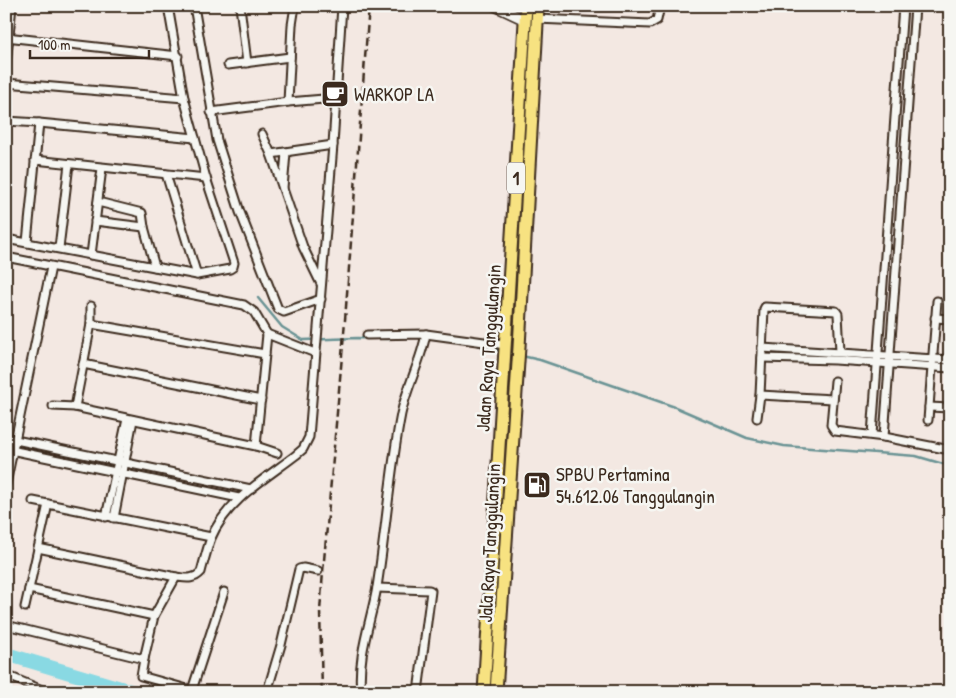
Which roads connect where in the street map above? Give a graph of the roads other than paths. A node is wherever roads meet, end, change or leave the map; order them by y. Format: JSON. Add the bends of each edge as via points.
{"nodes":[{"id":1,"x":12,"y":6,"type":"edge"},
{"id":2,"x":167,"y":6,"type":"edge"},
{"id":3,"x":194,"y":6,"type":"edge"},
{"id":4,"x":240,"y":6,"type":"edge"},
{"id":5,"x":290,"y":6,"type":"edge"},
{"id":6,"x":295,"y":6,"type":"edge"},
{"id":7,"x":342,"y":6,"type":"edge"},
{"id":8,"x":495,"y":6,"type":"edge"},
{"id":9,"x":526,"y":6,"type":"edge"},
{"id":10,"x":538,"y":6,"type":"edge"},
{"id":11,"x":660,"y":6,"type":"edge"},
{"id":12,"x":903,"y":6,"type":"edge"},
{"id":13,"x":914,"y":6,"type":"edge"},
{"id":14,"x":537,"y":19,"type":"junction"},
{"id":15,"x":525,"y":20,"type":"junction"},
{"id":16,"x":292,"y":25,"type":"junction"},
{"id":17,"x":8,"y":37,"type":"edge"},
{"id":18,"x":178,"y":56,"type":"junction"},
{"id":19,"x":290,"y":57,"type":"junction"},
{"id":20,"x":247,"y":63,"type":"junction"},
{"id":21,"x":6,"y":64,"type":"edge"},
{"id":22,"x":228,"y":65,"type":"dead end"},
{"id":23,"x":6,"y":83,"type":"edge"},
{"id":24,"x":184,"y":98,"type":"junction"},
{"id":25,"x":336,"y":98,"type":"junction"},
{"id":26,"x":521,"y":98,"type":"junction"},
{"id":27,"x":533,"y":99,"type":"junction"},
{"id":28,"x":288,"y":102,"type":"junction"},
{"id":29,"x":211,"y":112,"type":"junction"},
{"id":30,"x":6,"y":121,"type":"edge"},
{"id":31,"x":520,"y":122,"type":"junction"},
{"id":32,"x":39,"y":123,"type":"junction"},
{"id":33,"x":532,"y":123,"type":"junction"},
{"id":34,"x":262,"y":134,"type":"dead end"},
{"id":35,"x":195,"y":138,"type":"junction"},
{"id":36,"x":333,"y":145,"type":"junction"},
{"id":37,"x":286,"y":153,"type":"junction"},
{"id":38,"x":271,"y":154,"type":"junction"},
{"id":39,"x":35,"y":160,"type":"junction"},
{"id":40,"x":70,"y":164,"type":"junction"},
{"id":41,"x":102,"y":168,"type":"junction"},
{"id":42,"x":166,"y":174,"type":"junction"},
{"id":43,"x":206,"y":178,"type":"junction"},
{"id":44,"x":283,"y":191,"type":"junction"},
{"id":45,"x":889,"y":193,"type":"junction"},
{"id":46,"x":901,"y":194,"type":"junction"},
{"id":47,"x":98,"y":202,"type":"junction"},
{"id":48,"x":95,"y":221,"type":"junction"},
{"id":49,"x":144,"y":228,"type":"junction"},
{"id":50,"x":6,"y":239,"type":"edge"},
{"id":51,"x":27,"y":242,"type":"junction"},
{"id":52,"x":59,"y":248,"type":"junction"},
{"id":53,"x":92,"y":255,"type":"junction"},
{"id":54,"x":6,"y":258,"type":"edge"},
{"id":55,"x":52,"y":267,"type":"junction"},
{"id":56,"x":155,"y":267,"type":"junction"},
{"id":57,"x":197,"y":275,"type":"junction"},
{"id":58,"x":321,"y":284,"type":"junction"},
{"id":59,"x":320,"y":298,"type":"junction"},
{"id":60,"x":937,"y":301,"type":"dead end"},
{"id":61,"x":91,"y":306,"type":"dead end"},
{"id":62,"x":935,"y":318,"type":"junction"},
{"id":63,"x":950,"y":319,"type":"edge"},
{"id":64,"x":91,"y":324,"type":"junction"},
{"id":65,"x":267,"y":334,"type":"junction"},
{"id":66,"x":426,"y":334,"type":"junction"},
{"id":67,"x":367,"y":335,"type":"dead end"},
{"id":68,"x":506,"y":347,"type":"junction"},
{"id":69,"x":762,"y":348,"type":"junction"},
{"id":70,"x":316,"y":349,"type":"junction"},
{"id":71,"x":840,"y":352,"type":"junction"},
{"id":72,"x":265,"y":354,"type":"junction"},
{"id":73,"x":878,"y":355,"type":"junction"},
{"id":74,"x":762,"y":358,"type":"junction"},
{"id":75,"x":890,"y":359,"type":"junction"},
{"id":76,"x":950,"y":360,"type":"edge"},
{"id":77,"x":932,"y":362,"type":"junction"},
{"id":78,"x":877,"y":363,"type":"junction"},
{"id":79,"x":83,"y":364,"type":"junction"},
{"id":80,"x":518,"y":366,"type":"joint"},
{"id":81,"x":950,"y":368,"type":"edge"},
{"id":82,"x":835,"y":382,"type":"dead end"},
{"id":83,"x":760,"y":395,"type":"junction"},
{"id":84,"x":833,"y":399,"type":"junction"},
{"id":85,"x":261,"y":400,"type":"junction"},
{"id":86,"x":54,"y":406,"type":"dead end"},
{"id":87,"x":75,"y":407,"type":"junction"},
{"id":88,"x":929,"y":407,"type":"junction"},
{"id":89,"x":950,"y":408,"type":"edge"},
{"id":90,"x":757,"y":418,"type":"dead end"},
{"id":91,"x":130,"y":419,"type":"junction"},
{"id":92,"x":928,"y":420,"type":"dead end"},
{"id":93,"x":872,"y":435,"type":"junction"},
{"id":94,"x":884,"y":437,"type":"junction"},
{"id":95,"x":6,"y":438,"type":"edge"},
{"id":96,"x":15,"y":440,"type":"junction"},
{"id":97,"x":256,"y":446,"type":"junction"},
{"id":98,"x":10,"y":450,"type":"edge"},
{"id":99,"x":950,"y":450,"type":"edge"},
{"id":100,"x":277,"y":452,"type":"dead end"},
{"id":101,"x":122,"y":462,"type":"junction"},
{"id":102,"x":120,"y":472,"type":"junction"},
{"id":103,"x":6,"y":484,"type":"edge"},
{"id":104,"x":250,"y":489,"type":"junction"},
{"id":105,"x":240,"y":498,"type":"junction"},
{"id":106,"x":33,"y":502,"type":"dead end"},
{"id":107,"x":48,"y":504,"type":"junction"},
{"id":108,"x":106,"y":517,"type":"junction"},
{"id":109,"x":114,"y":518,"type":"junction"},
{"id":110,"x":211,"y":537,"type":"junction"},
{"id":111,"x":38,"y":548,"type":"junction"},
{"id":112,"x":318,"y":571,"type":"dead end"},
{"id":113,"x":176,"y":577,"type":"junction"},
{"id":114,"x":377,"y":588,"type":"junction"},
{"id":115,"x":29,"y":589,"type":"junction"},
{"id":116,"x":224,"y":592,"type":"dead end"},
{"id":117,"x":26,"y":607,"type":"dead end"},
{"id":118,"x":154,"y":616,"type":"junction"},
{"id":119,"x":6,"y":625,"type":"edge"},
{"id":120,"x":144,"y":659,"type":"junction"},
{"id":121,"x":6,"y":675,"type":"edge"},
{"id":122,"x":195,"y":691,"type":"edge"},
{"id":123,"x":47,"y":692,"type":"edge"},
{"id":124,"x":267,"y":692,"type":"edge"},
{"id":125,"x":361,"y":692,"type":"edge"},
{"id":126,"x":418,"y":692,"type":"edge"},
{"id":127,"x":484,"y":692,"type":"edge"},
{"id":128,"x":496,"y":692,"type":"edge"}],
"edges":[{"from":1,"to":17,"type":"street"},
{"from":2,"to":18,"type":"street"},
{"from":3,"to":29,"type":"street"},
{"from":4,"to":20,"type":"street"},
{"from":5,"to":16,"type":"street"},
{"from":6,"to":16,"type":"street"},
{"from":7,"to":25,"type":"street"},
{"from":8,"to":15,"type":"street"},
{"from":9,"to":15,"type":"highway","name":"Jalan Raya Tanggulangin","number":"1"},
{"from":10,"to":14,"type":"highway","name":"Jalan Raya Tanggulangin","number":"1"},
{"from":11,"to":14,"type":"street","via":[[657,20],[650,24]]},
{"from":12,"to":45,"type":"street"},
{"from":13,"to":46,"type":"street"},
{"from":14,"to":27,"type":"highway","name":"Jalan Raya Tanggulangin","number":"1"},
{"from":15,"to":26,"type":"highway","name":"Jalan Raya Tanggulangin","number":"1"},
{"from":16,"to":19,"type":"street"},
{"from":17,"to":18,"type":"street"},
{"from":17,"to":21,"type":"street"},
{"from":18,"to":24,"type":"street"},
{"from":19,"to":20,"type":"street"},
{"from":19,"to":28,"type":"street"},
{"from":20,"to":22,"type":"street"},
{"from":23,"to":24,"type":"street"},
{"from":24,"to":35,"type":"street"},
{"from":25,"to":28,"type":"street"},
{"from":25,"to":36,"type":"street"},
{"from":26,"to":27,"type":"highway"},
{"from":26,"to":31,"type":"highway","name":"Jalan Raya Tanggulangin","number":"1"},
{"from":27,"to":33,"type":"highway","name":"Jalan Raya Tanggulangin","number":"1"},
{"from":28,"to":29,"type":"street"},
{"from":29,"to":59,"type":"street","via":[[240,212],[278,309],[284,312]]},
{"from":30,"to":32,"type":"street"},
{"from":31,"to":33,"type":"highway","via":[[526,119]]},
{"from":31,"to":68,"type":"highway","name":"Jalan Raya Tanggulangin","number":"1"},
{"from":32,"to":35,"type":"street"},
{"from":32,"to":39,"type":"street"},
{"from":33,"to":80,"type":"highway","name":"Jalan Raya Tanggulangin","number":"1"},
{"from":34,"to":38,"type":"street"},
{"from":35,"to":43,"type":"street"},
{"from":36,"to":37,"type":"street"},
{"from":36,"to":58,"type":"street"},
{"from":37,"to":38,"type":"street"},
{"from":37,"to":44,"type":"street"},
{"from":38,"to":44,"type":"street"},
{"from":39,"to":40,"type":"street"},
{"from":39,"to":51,"type":"street"},
{"from":40,"to":41,"type":"street"},
{"from":40,"to":52,"type":"street"},
{"from":41,"to":42,"type":"street"},
{"from":41,"to":47,"type":"street"},
{"from":42,"to":43,"type":"street"},
{"from":42,"to":57,"type":"street"},
{"from":43,"to":57,"type":"street","via":[[234,263],[230,269]]},
{"from":44,"to":58,"type":"street","via":[[303,247]]},
{"from":45,"to":46,"type":"street"},
{"from":45,"to":73,"type":"street"},
{"from":46,"to":75,"type":"street"},
{"from":47,"to":48,"type":"street"},
{"from":47,"to":49,"type":"street","via":[[142,212]]},
{"from":48,"to":49,"type":"street"},
{"from":48,"to":53,"type":"street"},
{"from":49,"to":56,"type":"street"},
{"from":50,"to":51,"type":"street"},
{"from":51,"to":52,"type":"street"},
{"from":52,"to":53,"type":"street"},
{"from":53,"to":56,"type":"street"},
{"from":54,"to":55,"type":"street"},
{"from":55,"to":65,"type":"street","via":[[244,305],[254,312]]},
{"from":55,"to":96,"type":"street"},
{"from":56,"to":57,"type":"street"},
{"from":58,"to":59,"type":"street"},
{"from":59,"to":70,"type":"street"},
{"from":60,"to":62,"type":"street"},
{"from":61,"to":64,"type":"street"},
{"from":62,"to":63,"type":"street"},
{"from":62,"to":77,"type":"street"},
{"from":64,"to":72,"type":"street"},
{"from":64,"to":79,"type":"street"},
{"from":65,"to":70,"type":"street"},
{"from":65,"to":72,"type":"street"},
{"from":66,"to":67,"type":"street"},
{"from":66,"to":68,"type":"street"},
{"from":66,"to":114,"type":"street","via":[[402,412]]},
{"from":68,"to":127,"type":"highway","name":"Jalan Raya Tanggulangin","number":"1"},
{"from":69,"to":71,"type":"street"},
{"from":69,"to":71,"type":"street","via":[[765,307],[825,309],[838,312]]},
{"from":69,"to":74,"type":"street"},
{"from":70,"to":104,"type":"street","via":[[309,437],[296,456]]},
{"from":71,"to":73,"type":"street"},
{"from":72,"to":85,"type":"street"},
{"from":73,"to":75,"type":"street"},
{"from":73,"to":78,"type":"street"},
{"from":74,"to":78,"type":"street"},
{"from":74,"to":83,"type":"street"},
{"from":75,"to":77,"type":"street"},
{"from":75,"to":78,"type":"street"},
{"from":75,"to":94,"type":"street"},
{"from":76,"to":77,"type":"street"},
{"from":77,"to":81,"type":"street"},
{"from":77,"to":88,"type":"street"},
{"from":78,"to":93,"type":"street"},
{"from":79,"to":85,"type":"street"},
{"from":79,"to":87,"type":"street"},
{"from":80,"to":128,"type":"highway","name":"Jala Raya Tanggulangin","number":"1"},
{"from":82,"to":84,"type":"street"},
{"from":83,"to":84,"type":"street"},
{"from":83,"to":90,"type":"street"},
{"from":84,"to":93,"type":"street","via":[[831,424],[835,430]]},
{"from":85,"to":97,"type":"street"},
{"from":86,"to":87,"type":"street"},
{"from":87,"to":91,"type":"street"},
{"from":88,"to":89,"type":"street"},
{"from":88,"to":92,"type":"street"},
{"from":91,"to":97,"type":"street"},
{"from":91,"to":101,"type":"street"},
{"from":93,"to":94,"type":"street"},
{"from":94,"to":99,"type":"street"},
{"from":95,"to":96,"type":"street"},
{"from":96,"to":98,"type":"street"},
{"from":96,"to":101,"type":"street"},
{"from":97,"to":100,"type":"street"},
{"from":98,"to":102,"type":"street"},
{"from":98,"to":103,"type":"street"},
{"from":101,"to":102,"type":"street"},
{"from":101,"to":104,"type":"street"},
{"from":102,"to":105,"type":"street"},
{"from":102,"to":108,"type":"street"},
{"from":102,"to":109,"type":"street"},
{"from":104,"to":105,"type":"street"},
{"from":105,"to":110,"type":"street"},
{"from":106,"to":107,"type":"street"},
{"from":107,"to":108,"type":"street"},
{"from":107,"to":111,"type":"street"},
{"from":108,"to":109,"type":"street"},
{"from":109,"to":110,"type":"street"},
{"from":110,"to":113,"type":"street","via":[[201,572],[194,578]]},
{"from":111,"to":113,"type":"street"},
{"from":111,"to":115,"type":"street"},
{"from":112,"to":124,"type":"street","via":[[299,569]]},
{"from":113,"to":118,"type":"street"},
{"from":114,"to":125,"type":"street","via":[[363,644]]},
{"from":114,"to":126,"type":"street","via":[[431,591]]},
{"from":115,"to":117,"type":"street"},
{"from":115,"to":118,"type":"street"},
{"from":116,"to":122,"type":"street"},
{"from":118,"to":120,"type":"street"},
{"from":119,"to":120,"type":"street"},
{"from":120,"to":122,"type":"street","via":[[141,676]]},
{"from":121,"to":123,"type":"street"}]}
